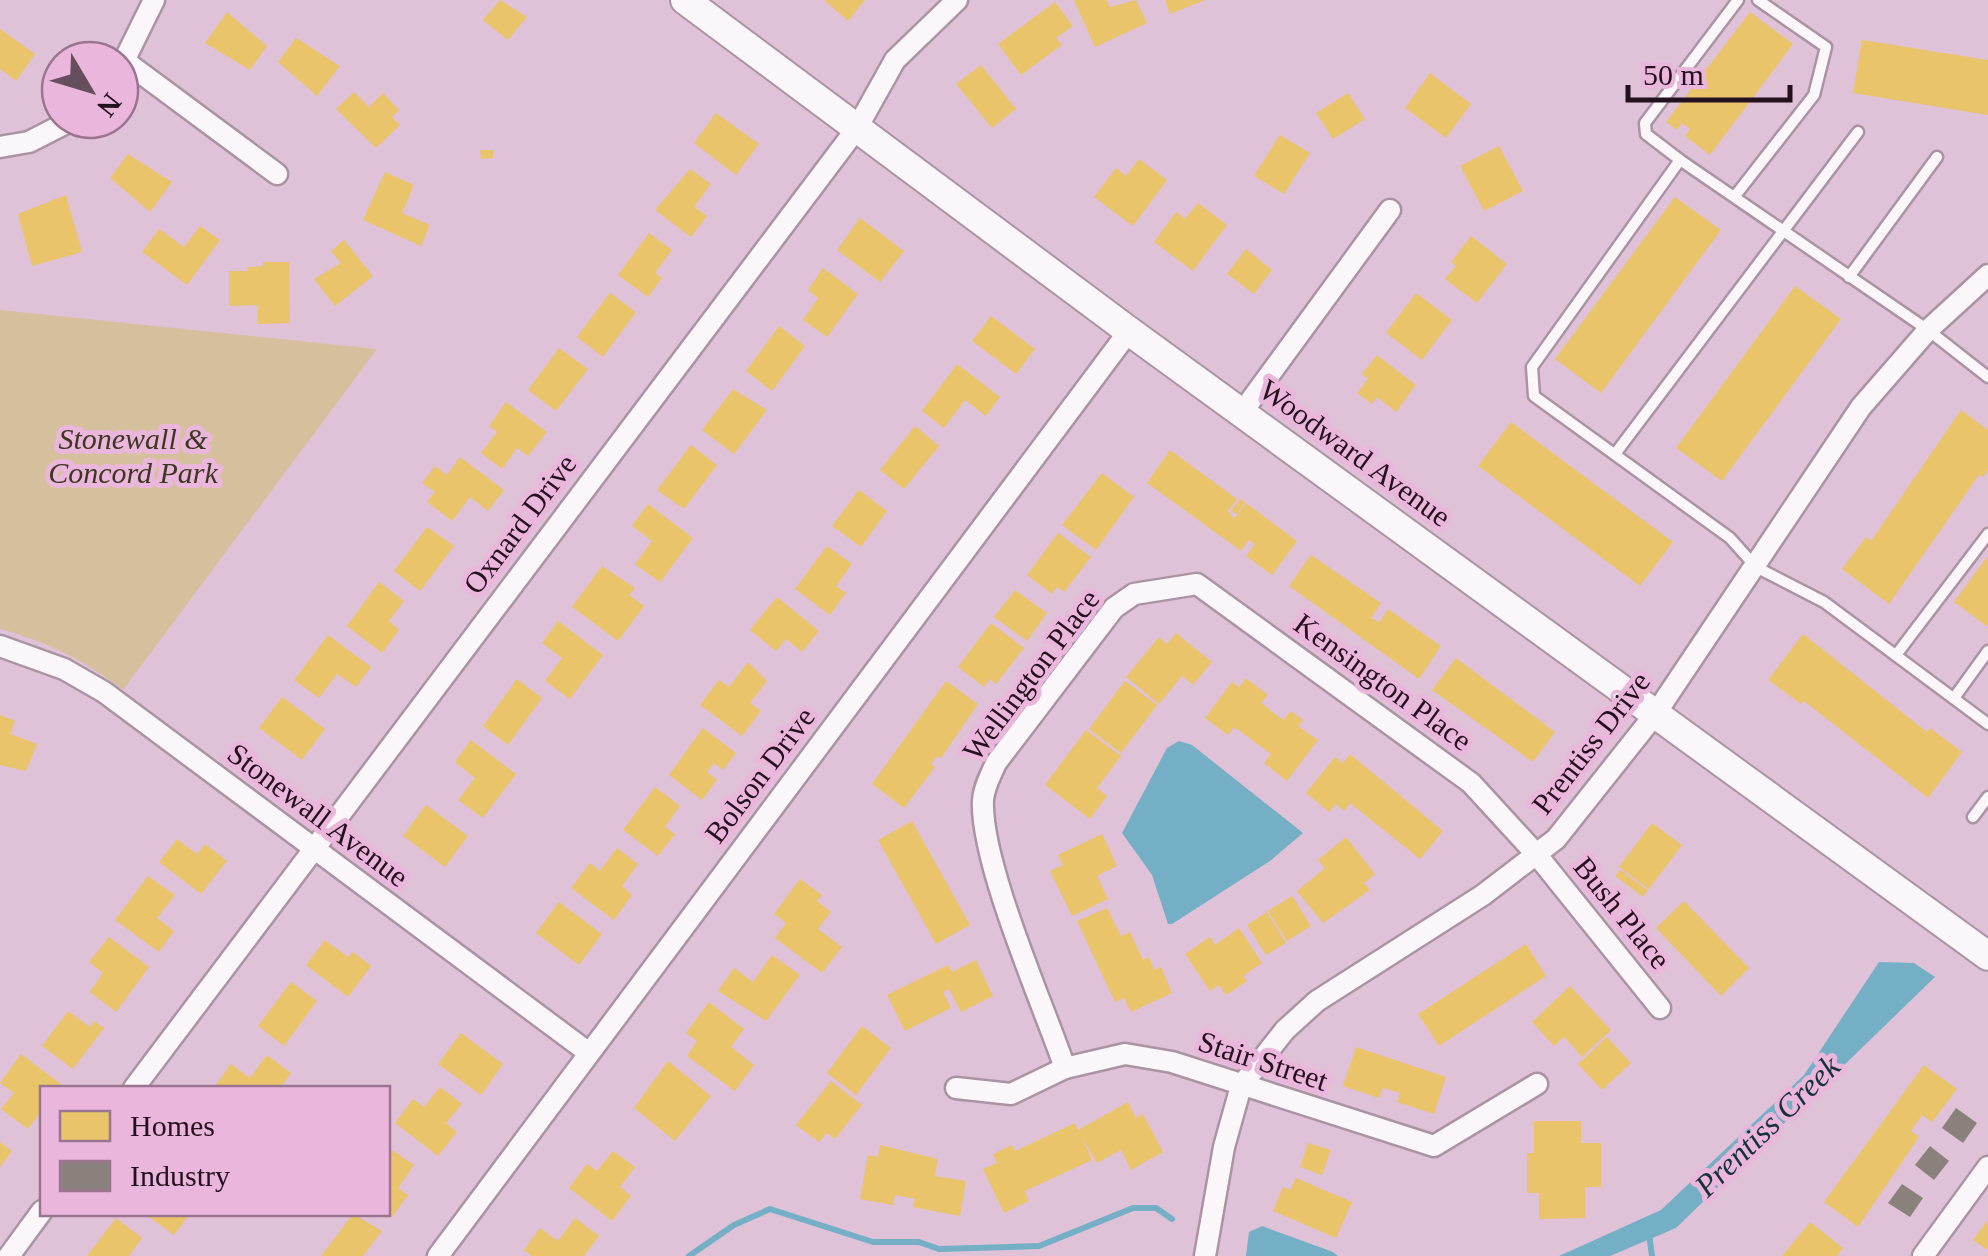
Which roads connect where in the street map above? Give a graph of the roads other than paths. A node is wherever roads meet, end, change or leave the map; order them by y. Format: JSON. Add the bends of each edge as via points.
{"nodes":[{"id":1,"x":154,"y":0,"type":"edge"},
{"id":2,"x":685,"y":0,"type":"edge"},
{"id":3,"x":957,"y":0,"type":"edge"},
{"id":4,"x":1738,"y":0,"type":"edge"},
{"id":5,"x":1758,"y":0,"type":"edge"},
{"id":6,"x":135,"y":40,"type":"edge"},
{"id":7,"x":140,"y":78,"type":"edge"},
{"id":8,"x":857,"y":128,"type":"junction"},
{"id":9,"x":1858,"y":132,"type":"dead end"},
{"id":10,"x":40,"y":136,"type":"edge"},
{"id":11,"x":0,"y":147,"type":"edge"},
{"id":12,"x":1937,"y":157,"type":"dead end"},
{"id":13,"x":1680,"y":160,"type":"junction"},
{"id":14,"x":278,"y":174,"type":"dead end"},
{"id":15,"x":1735,"y":196,"type":"junction"},
{"id":16,"x":1390,"y":210,"type":"dead end"},
{"id":17,"x":1782,"y":231,"type":"junction"},
{"id":18,"x":1988,"y":275,"type":"edge"},
{"id":19,"x":1849,"y":277,"type":"junction"},
{"id":20,"x":1928,"y":330,"type":"junction"},
{"id":21,"x":1130,"y":331,"type":"junction"},
{"id":22,"x":1988,"y":377,"type":"edge"},
{"id":23,"x":1243,"y":411,"type":"junction"},
{"id":24,"x":1615,"y":454,"type":"junction"},
{"id":25,"x":1988,"y":534,"type":"edge"},
{"id":26,"x":1756,"y":566,"type":"junction"},
{"id":27,"x":1178,"y":587,"type":"joint"},
{"id":28,"x":0,"y":646,"type":"edge"},
{"id":29,"x":1988,"y":651,"type":"edge"},
{"id":30,"x":1896,"y":655,"type":"junction"},
{"id":31,"x":1954,"y":698,"type":"junction"},
{"id":32,"x":1656,"y":713,"type":"junction"},
{"id":33,"x":1988,"y":724,"type":"edge"},
{"id":34,"x":1988,"y":797,"type":"edge"},
{"id":35,"x":1973,"y":817,"type":"dead end"},
{"id":36,"x":312,"y":848,"type":"junction"},
{"id":37,"x":1537,"y":854,"type":"junction"},
{"id":38,"x":1988,"y":956,"type":"edge"},
{"id":39,"x":1660,"y":1008,"type":"dead end"},
{"id":40,"x":589,"y":1053,"type":"junction"},
{"id":41,"x":1066,"y":1068,"type":"junction"},
{"id":42,"x":1537,"y":1084,"type":"dead end"},
{"id":43,"x":135,"y":1086,"type":"edge"},
{"id":44,"x":1240,"y":1086,"type":"junction"},
{"id":45,"x":956,"y":1088,"type":"dead end"},
{"id":46,"x":1988,"y":1167,"type":"edge"},
{"id":47,"x":40,"y":1214,"type":"edge"},
{"id":48,"x":9,"y":1256,"type":"edge"},
{"id":49,"x":438,"y":1256,"type":"edge"},
{"id":50,"x":1205,"y":1256,"type":"edge"},
{"id":51,"x":1923,"y":1256,"type":"edge"}],
"edges":[{"from":1,"to":6,"type":"street"},
{"from":2,"to":8,"type":"main road","name":"Woodward Avenue"},
{"from":3,"to":8,"type":"street","name":"Oxnard Drive","via":[[895,60]]},
{"from":4,"to":13,"type":"lane","via":[[1645,122],[1646,134]]},
{"from":5,"to":15,"type":"lane","via":[[1826,47],[1814,94]]},
{"from":7,"to":14,"type":"street"},
{"from":8,"to":21,"type":"main road","name":"Woodward Avenue"},
{"from":8,"to":36,"type":"street","name":"Oxnard Drive"},
{"from":9,"to":17,"type":"lane"},
{"from":10,"to":11,"type":"street"},
{"from":12,"to":19,"type":"lane"},
{"from":13,"to":15,"type":"lane"},
{"from":13,"to":24,"type":"lane","via":[[1532,367],[1534,396]]},
{"from":15,"to":17,"type":"lane"},
{"from":16,"to":23,"type":"street"},
{"from":17,"to":19,"type":"lane"},
{"from":17,"to":24,"type":"lane"},
{"from":18,"to":20,"type":"street","name":"Prentiss Drive"},
{"from":19,"to":20,"type":"lane"},
{"from":20,"to":22,"type":"lane"},
{"from":20,"to":26,"type":"street","name":"Prentiss Drive","via":[[1829,451]]},
{"from":21,"to":23,"type":"main road","name":"Woodward Avenue"},
{"from":21,"to":40,"type":"street","name":"Bolson Drive"},
{"from":23,"to":32,"type":"main road","name":"Woodward Avenue"},
{"from":24,"to":26,"type":"lane","via":[[1730,538]]},
{"from":25,"to":30,"type":"lane"},
{"from":26,"to":30,"type":"lane","via":[[1824,602]]},
{"from":26,"to":32,"type":"street","name":"Prentiss Drive"},
{"from":27,"to":37,"type":"street","name":"Kensington Place","via":[[1197,584],[1470,783]]},
{"from":27,"to":41,"type":"street","name":"Wellington Place","via":[[1134,594],[1114,608],[986,783],[990,852]]},
{"from":28,"to":36,"type":"street","name":"Stonewall Avenue","via":[[84,680]]},
{"from":29,"to":31,"type":"lane"},
{"from":30,"to":31,"type":"lane"},
{"from":31,"to":33,"type":"lane"},
{"from":32,"to":37,"type":"street","name":"Prentiss Drive","via":[[1574,819]]},
{"from":32,"to":38,"type":"main road","name":"Woodward Avenue"},
{"from":34,"to":35,"type":"lane"},
{"from":36,"to":40,"type":"street","name":"Stonewall Avenue"},
{"from":36,"to":43,"type":"street","name":"Oxnard Drive"},
{"from":37,"to":39,"type":"street","name":"Bush Place"},
{"from":37,"to":44,"type":"street","name":"Prentiss Drive","via":[[1317,1001]]},
{"from":40,"to":49,"type":"street","name":"Bolson Drive"},
{"from":41,"to":44,"type":"street","name":"Stair Street","via":[[1126,1054]]},
{"from":41,"to":45,"type":"street","name":"Stair Street","via":[[1010,1094]]},
{"from":42,"to":44,"type":"street","name":"Stair Street","via":[[1434,1146]]},
{"from":44,"to":50,"type":"street","name":"Prentiss Drive"},
{"from":46,"to":51,"type":"street"},
{"from":47,"to":48,"type":"street"}]}
